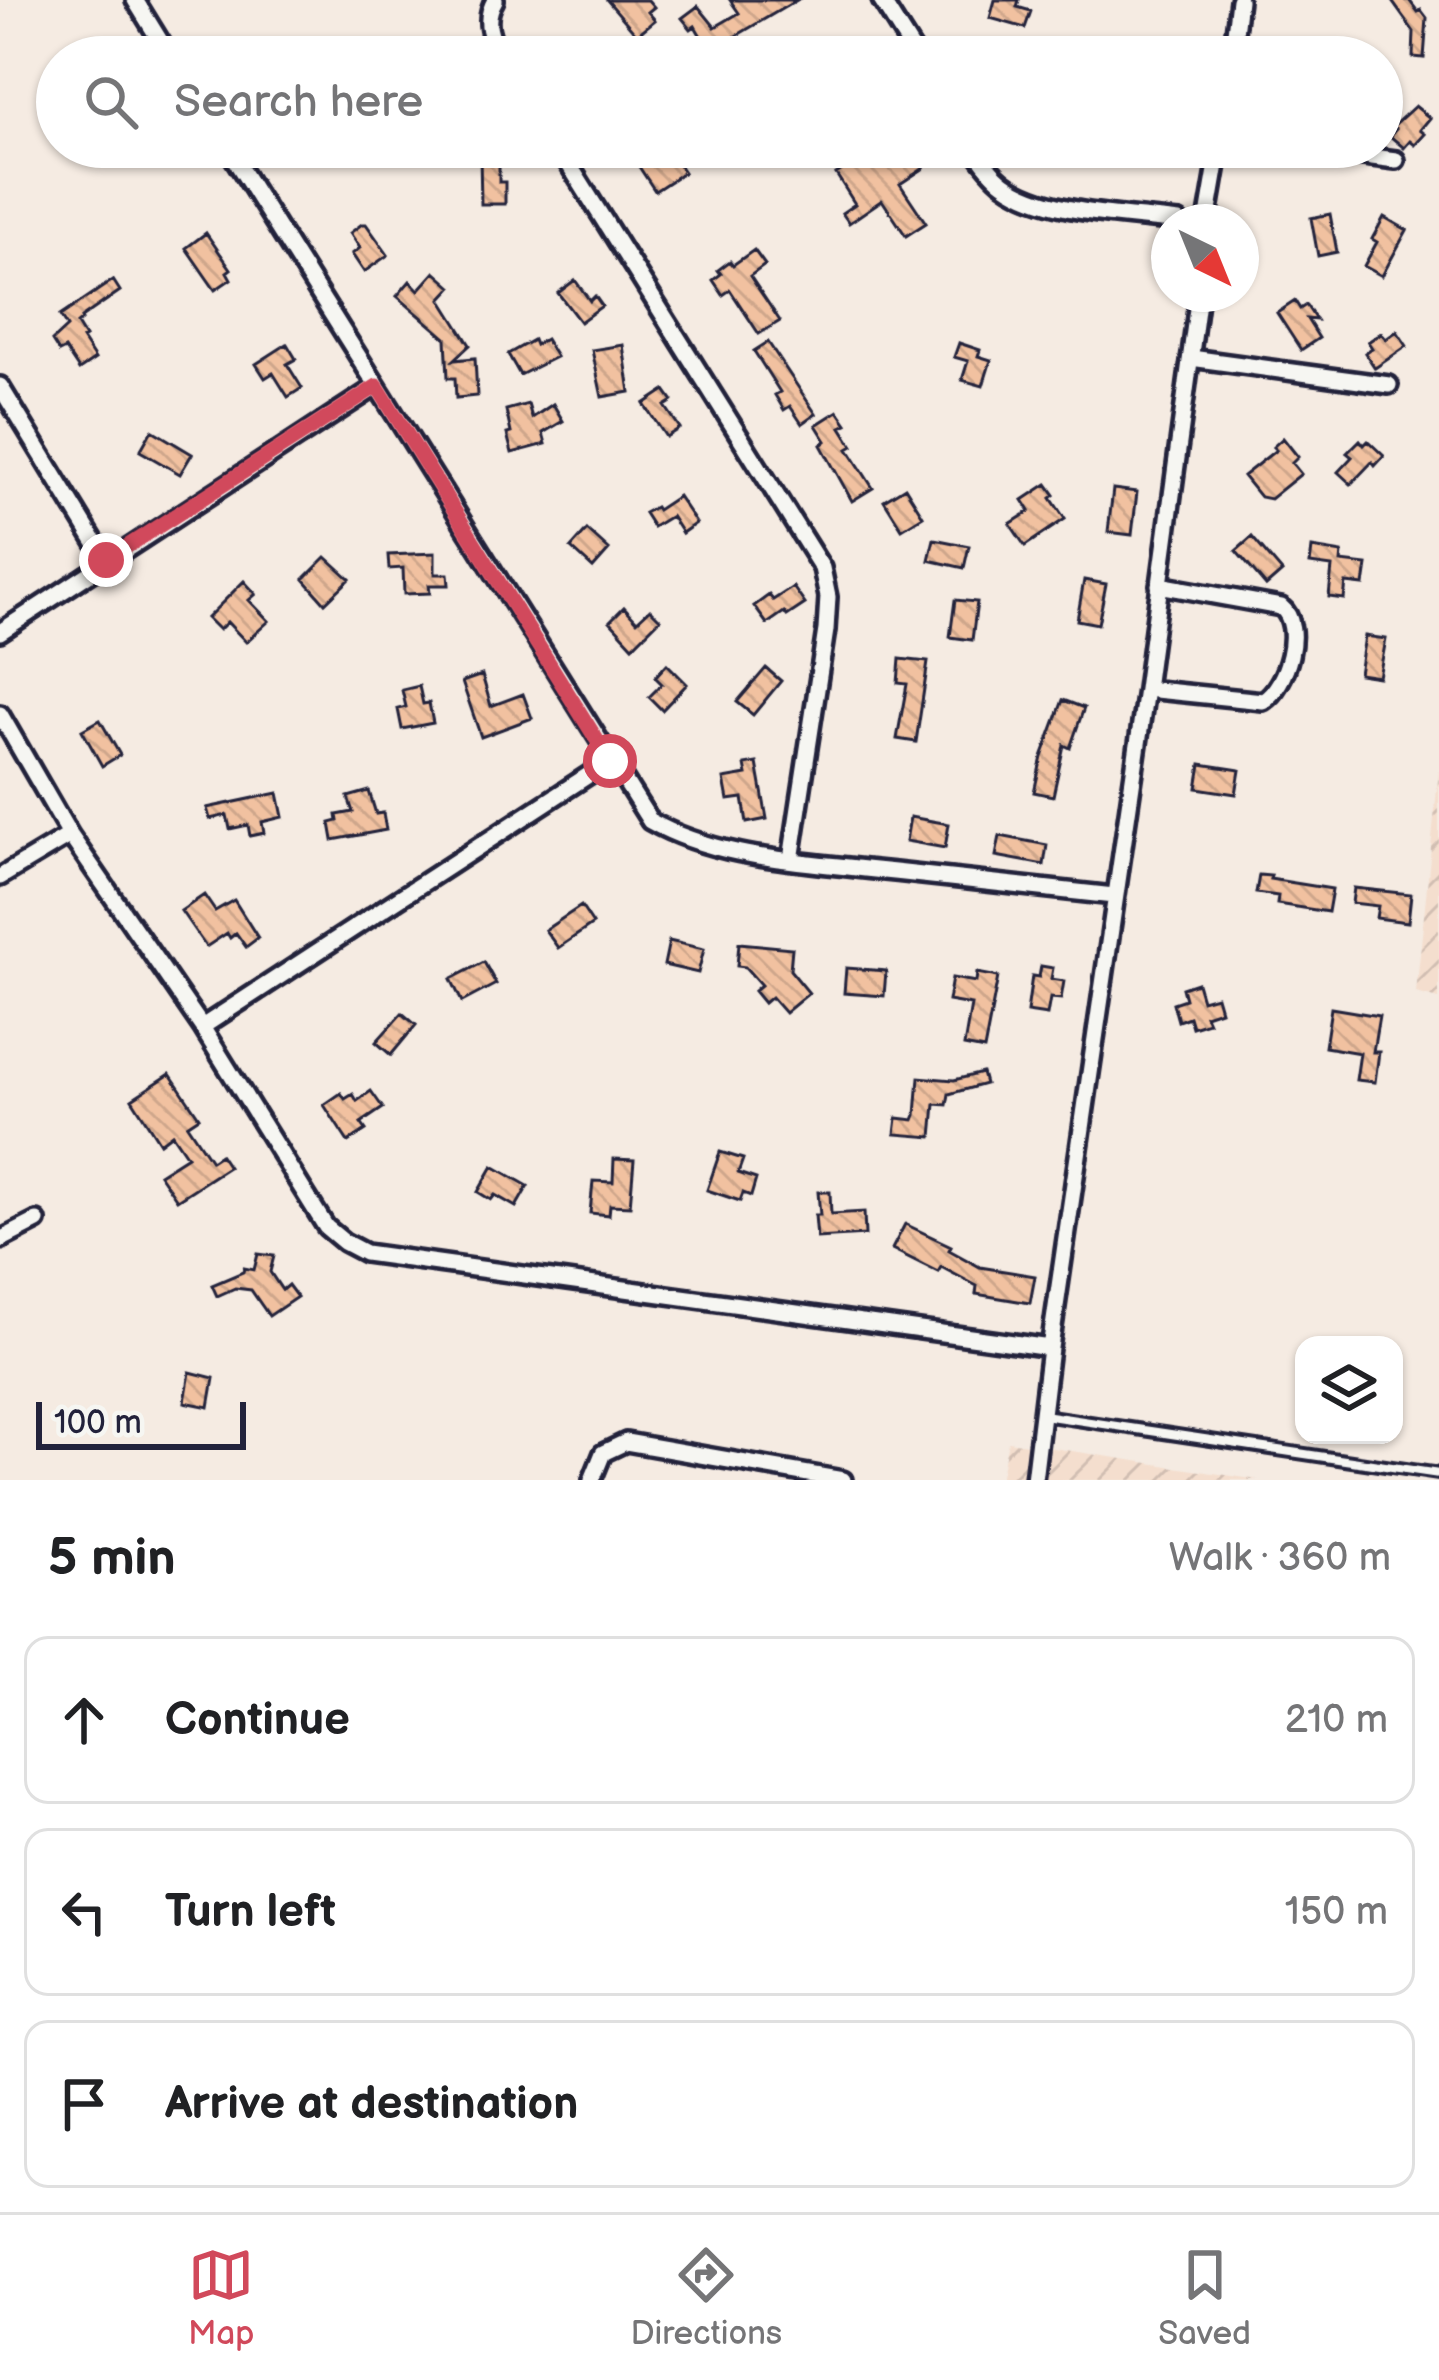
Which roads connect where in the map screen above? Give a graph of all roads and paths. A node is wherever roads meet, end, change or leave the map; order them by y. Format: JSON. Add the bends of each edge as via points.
{"nodes":[{"id":1,"x":134,"y":0,"type":"edge"},
{"id":2,"x":495,"y":0,"type":"edge"},
{"id":3,"x":881,"y":0,"type":"edge"},
{"id":4,"x":1239,"y":0,"type":"edge"},
{"id":5,"x":157,"y":36,"type":"edge"},
{"id":6,"x":490,"y":36,"type":"edge"},
{"id":7,"x":904,"y":36,"type":"edge"},
{"id":8,"x":1235,"y":36,"type":"edge"},
{"id":9,"x":240,"y":168,"type":"edge"},
{"id":10,"x":571,"y":168,"type":"edge"},
{"id":11,"x":990,"y":168,"type":"edge"},
{"id":12,"x":1217,"y":168,"type":"edge"},
{"id":13,"x":1211,"y":204,"type":"edge"},
{"id":14,"x":1151,"y":218,"type":"edge"},
{"id":15,"x":1196,"y":312,"type":"edge"},
{"id":16,"x":1191,"y":358,"type":"junction"},
{"id":17,"x":1390,"y":385,"type":"dead end"},
{"id":18,"x":0,"y":386,"type":"edge"},
{"id":19,"x":377,"y":386,"type":"junction"},
{"id":20,"x":106,"y":560,"type":"junction"},
{"id":21,"x":1159,"y":585,"type":"junction"},
{"id":22,"x":0,"y":632,"type":"edge"},
{"id":23,"x":1146,"y":689,"type":"junction"},
{"id":24,"x":0,"y":714,"type":"edge"},
{"id":25,"x":610,"y":761,"type":"junction"},
{"id":26,"x":70,"y":835,"type":"junction"},
{"id":27,"x":790,"y":860,"type":"junction"},
{"id":28,"x":0,"y":877,"type":"edge"},
{"id":29,"x":1114,"y":896,"type":"junction"},
{"id":30,"x":202,"y":1027,"type":"junction"},
{"id":31,"x":37,"y":1221,"type":"dead end"},
{"id":32,"x":0,"y":1240,"type":"edge"},
{"id":33,"x":1050,"y":1348,"type":"junction"},
{"id":34,"x":1042,"y":1415,"type":"junction"},
{"id":35,"x":1439,"y":1474,"type":"edge"},
{"id":36,"x":592,"y":1480,"type":"edge"},
{"id":37,"x":843,"y":1480,"type":"edge"},
{"id":38,"x":1034,"y":1480,"type":"edge"}],
"edges":[{"from":1,"to":5,"type":"street"},
{"from":2,"to":6,"type":"street"},
{"from":3,"to":7,"type":"street"},
{"from":4,"to":8,"type":"street"},
{"from":9,"to":19,"type":"street"},
{"from":10,"to":27,"type":"street","via":[[822,568],[826,630]]},
{"from":11,"to":14,"type":"street","via":[[1026,197]]},
{"from":12,"to":13,"type":"street"},
{"from":15,"to":16,"type":"street"},
{"from":16,"to":17,"type":"street"},
{"from":16,"to":21,"type":"street"},
{"from":18,"to":20,"type":"street"},
{"from":19,"to":20,"type":"street"},
{"from":19,"to":25,"type":"street"},
{"from":20,"to":22,"type":"street"},
{"from":21,"to":23,"type":"street"},
{"from":21,"to":23,"type":"street","via":[[1281,607],[1294,631],[1281,682],[1263,701]]},
{"from":23,"to":29,"type":"street"},
{"from":24,"to":26,"type":"street"},
{"from":25,"to":27,"type":"street","via":[[650,821],[679,838]]},
{"from":25,"to":30,"type":"street"},
{"from":26,"to":28,"type":"street"},
{"from":26,"to":30,"type":"street"},
{"from":27,"to":29,"type":"street"},
{"from":29,"to":33,"type":"street"},
{"from":30,"to":33,"type":"street","via":[[326,1227],[365,1252]]},
{"from":31,"to":32,"type":"street"},
{"from":33,"to":34,"type":"street"},
{"from":34,"to":35,"type":"lane"},
{"from":34,"to":38,"type":"street"},
{"from":36,"to":37,"type":"street","via":[[603,1453],[626,1442]]}]}
